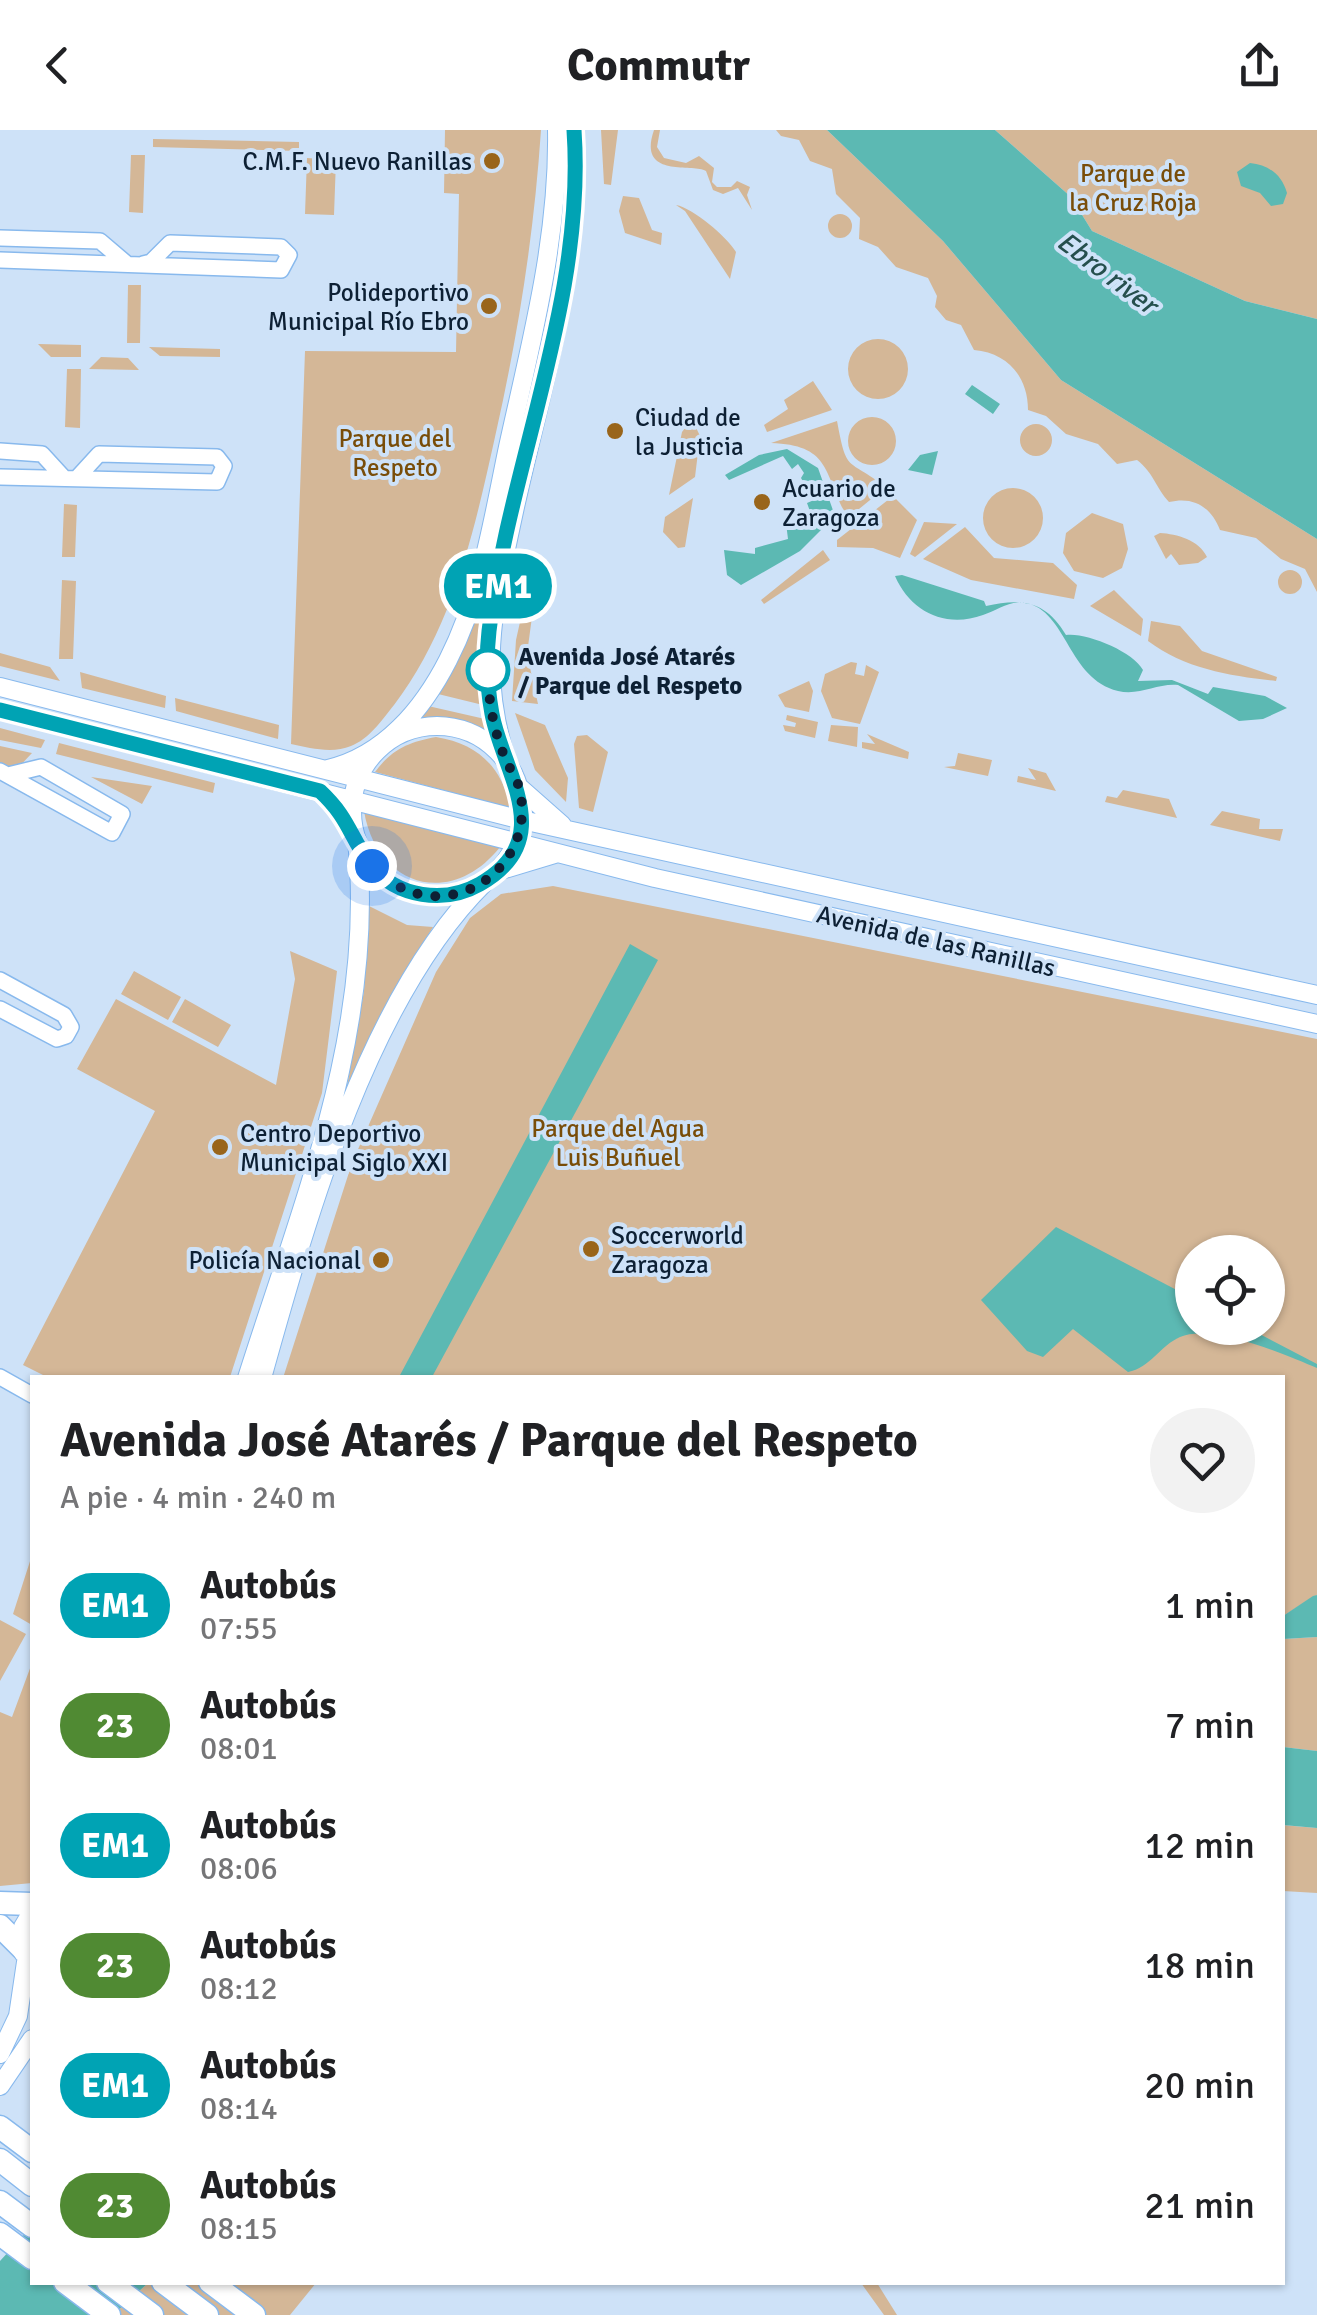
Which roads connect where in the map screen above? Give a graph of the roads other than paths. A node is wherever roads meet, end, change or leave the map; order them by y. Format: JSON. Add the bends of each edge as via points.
{"nodes":[{"id":1,"x":557,"y":130,"type":"edge"},
{"id":2,"x":574,"y":130,"type":"edge"},
{"id":3,"x":0,"y":238,"type":"edge"},
{"id":4,"x":160,"y":250,"type":"junction"},
{"id":5,"x":106,"y":257,"type":"junction"},
{"id":6,"x":0,"y":260,"type":"edge"},
{"id":7,"x":134,"y":264,"type":"junction"},
{"id":8,"x":168,"y":266,"type":"junction"},
{"id":9,"x":0,"y":452,"type":"edge"},
{"id":10,"x":48,"y":464,"type":"junction"},
{"id":11,"x":90,"y":464,"type":"junction"},
{"id":12,"x":0,"y":476,"type":"edge"},
{"id":13,"x":32,"y":477,"type":"junction"},
{"id":14,"x":71,"y":478,"type":"junction"},
{"id":15,"x":106,"y":480,"type":"junction"},
{"id":16,"x":0,"y":687,"type":"edge"},
{"id":17,"x":0,"y":710,"type":"edge"},
{"id":18,"x":384,"y":744,"type":"junction"},
{"id":19,"x":507,"y":762,"type":"junction"},
{"id":20,"x":34,"y":766,"type":"junction"},
{"id":21,"x":322,"y":770,"type":"junction"},
{"id":22,"x":4,"y":773,"type":"edge"},
{"id":23,"x":358,"y":779,"type":"junction"},
{"id":24,"x":519,"y":787,"type":"junction"},
{"id":25,"x":31,"y":789,"type":"junction"},
{"id":26,"x":320,"y":791,"type":"junction"},
{"id":27,"x":352,"y":800,"type":"junction"},
{"id":28,"x":522,"y":820,"type":"junction"},
{"id":29,"x":571,"y":831,"type":"junction"},
{"id":30,"x":355,"y":834,"type":"junction"},
{"id":31,"x":516,"y":842,"type":"junction"},
{"id":32,"x":556,"y":854,"type":"junction"},
{"id":33,"x":491,"y":877,"type":"junction"},
{"id":34,"x":0,"y":980,"type":"edge"},
{"id":35,"x":1317,"y":995,"type":"edge"},
{"id":36,"x":0,"y":1009,"type":"edge"},
{"id":37,"x":1317,"y":1024,"type":"edge"},
{"id":38,"x":248,"y":1375,"type":"edge"},
{"id":39,"x":263,"y":1375,"type":"edge"},
{"id":40,"x":0,"y":1377,"type":"edge"},
{"id":41,"x":30,"y":1394,"type":"edge"},
{"id":42,"x":0,"y":1903,"type":"edge"},
{"id":43,"x":30,"y":1904,"type":"edge"},
{"id":44,"x":30,"y":1916,"type":"edge"},
{"id":45,"x":0,"y":1926,"type":"edge"},
{"id":46,"x":27,"y":1961,"type":"edge"},
{"id":47,"x":30,"y":2041,"type":"edge"},
{"id":48,"x":0,"y":2054,"type":"edge"},
{"id":49,"x":0,"y":2086,"type":"edge"},
{"id":50,"x":0,"y":2127,"type":"edge"},
{"id":51,"x":30,"y":2150,"type":"edge"},
{"id":52,"x":0,"y":2160,"type":"edge"},
{"id":53,"x":30,"y":2183,"type":"edge"},
{"id":54,"x":0,"y":2202,"type":"edge"},
{"id":55,"x":30,"y":2224,"type":"edge"},
{"id":56,"x":0,"y":2234,"type":"edge"},
{"id":57,"x":30,"y":2256,"type":"edge"},
{"id":58,"x":69,"y":2285,"type":"edge"},
{"id":59,"x":112,"y":2285,"type":"edge"},
{"id":60,"x":168,"y":2285,"type":"edge"},
{"id":61,"x":214,"y":2285,"type":"edge"},
{"id":62,"x":109,"y":2315,"type":"edge"},
{"id":63,"x":152,"y":2315,"type":"edge"},
{"id":64,"x":207,"y":2315,"type":"edge"},
{"id":65,"x":254,"y":2315,"type":"edge"}],
"edges":[{"from":1,"to":18,"type":"main road","via":[[548,258],[477,586],[440,674]]},
{"from":2,"to":19,"type":"main road","via":[[566,265],[489,633],[492,714]]},
{"from":3,"to":5,"type":"street","via":[[100,241]]},
{"from":4,"to":7,"type":"street","via":[[152,262]]},
{"from":4,"to":8,"type":"street"},
{"from":4,"to":8,"type":"street","via":[[170,243],[281,248],[289,256],[281,270]]},
{"from":5,"to":6,"type":"street"},
{"from":5,"to":7,"type":"street"},
{"from":7,"to":8,"type":"street"},
{"from":9,"to":10,"type":"street","via":[[39,453]]},
{"from":10,"to":13,"type":"street"},
{"from":10,"to":14,"type":"street"},
{"from":11,"to":14,"type":"street"},
{"from":11,"to":15,"type":"street"},
{"from":11,"to":15,"type":"street","via":[[99,454],[217,457],[224,466],[217,482]]},
{"from":12,"to":13,"type":"street"},
{"from":13,"to":14,"type":"street"},
{"from":14,"to":15,"type":"street"},
{"from":16,"to":21,"type":"main road","name":"Avenida de las Ranillas"},
{"from":17,"to":26,"type":"main road","name":"Avenida de las Ranillas"},
{"from":18,"to":19,"type":"main road","via":[[417,728],[454,728],[488,743]]},
{"from":18,"to":21,"type":"main road"},
{"from":18,"to":23,"type":"main road"},
{"from":19,"to":24,"type":"main road"},
{"from":20,"to":22,"type":"street"},
{"from":20,"to":25,"type":"street","via":[[26,778]]},
{"from":20,"to":25,"type":"street","via":[[122,814],[112,833]]},
{"from":21,"to":23,"type":"main road","name":"Avenida de las Ranillas"},
{"from":22,"to":25,"type":"street"},
{"from":23,"to":27,"type":"main road"},
{"from":23,"to":28,"type":"main road","name":"Avenida de las Ranillas"},
{"from":24,"to":28,"type":"main road"},
{"from":24,"to":29,"type":"main road","name":"Avenida de las Ranillas"},
{"from":26,"to":27,"type":"main road","name":"Avenida de las Ranillas"},
{"from":26,"to":30,"type":"main road","name":"Avenida de las Ranillas"},
{"from":27,"to":30,"type":"main road"},
{"from":27,"to":31,"type":"main road","name":"Avenida de las Ranillas"},
{"from":28,"to":29,"type":"main road","name":"Avenida de las Ranillas"},
{"from":28,"to":31,"type":"main road"},
{"from":29,"to":35,"type":"main road","name":"Avenida de las Ranillas"},
{"from":30,"to":33,"type":"main road","name":"Avenida de las Ranillas","via":[[381,876],[413,893],[450,896]]},
{"from":30,"to":38,"type":"main road","via":[[355,972],[335,1101]]},
{"from":31,"to":32,"type":"main road","name":"Avenida de las Ranillas"},
{"from":31,"to":33,"type":"main road"},
{"from":32,"to":33,"type":"main road","name":"Avenida de las Ranillas"},
{"from":32,"to":37,"type":"main road","name":"Avenida de las Ranillas"},
{"from":33,"to":39,"type":"main road","via":[[448,922],[374,1048],[347,1110]]},
{"from":34,"to":36,"type":"street","via":[[64,1015],[71,1027],[57,1039]]},
{"from":40,"to":41,"type":"street"},
{"from":42,"to":43,"type":"highway"},
{"from":44,"to":46,"type":"main road","via":[[24,1927]]},
{"from":45,"to":46,"type":"highway"},
{"from":46,"to":48,"type":"main road","via":[[18,2016]]},
{"from":47,"to":49,"type":"main road"},
{"from":50,"to":51,"type":"highway"},
{"from":52,"to":53,"type":"highway"},
{"from":54,"to":55,"type":"highway"},
{"from":56,"to":57,"type":"highway"},
{"from":58,"to":62,"type":"highway"},
{"from":59,"to":63,"type":"highway"},
{"from":60,"to":64,"type":"highway"},
{"from":61,"to":65,"type":"highway"}]}
